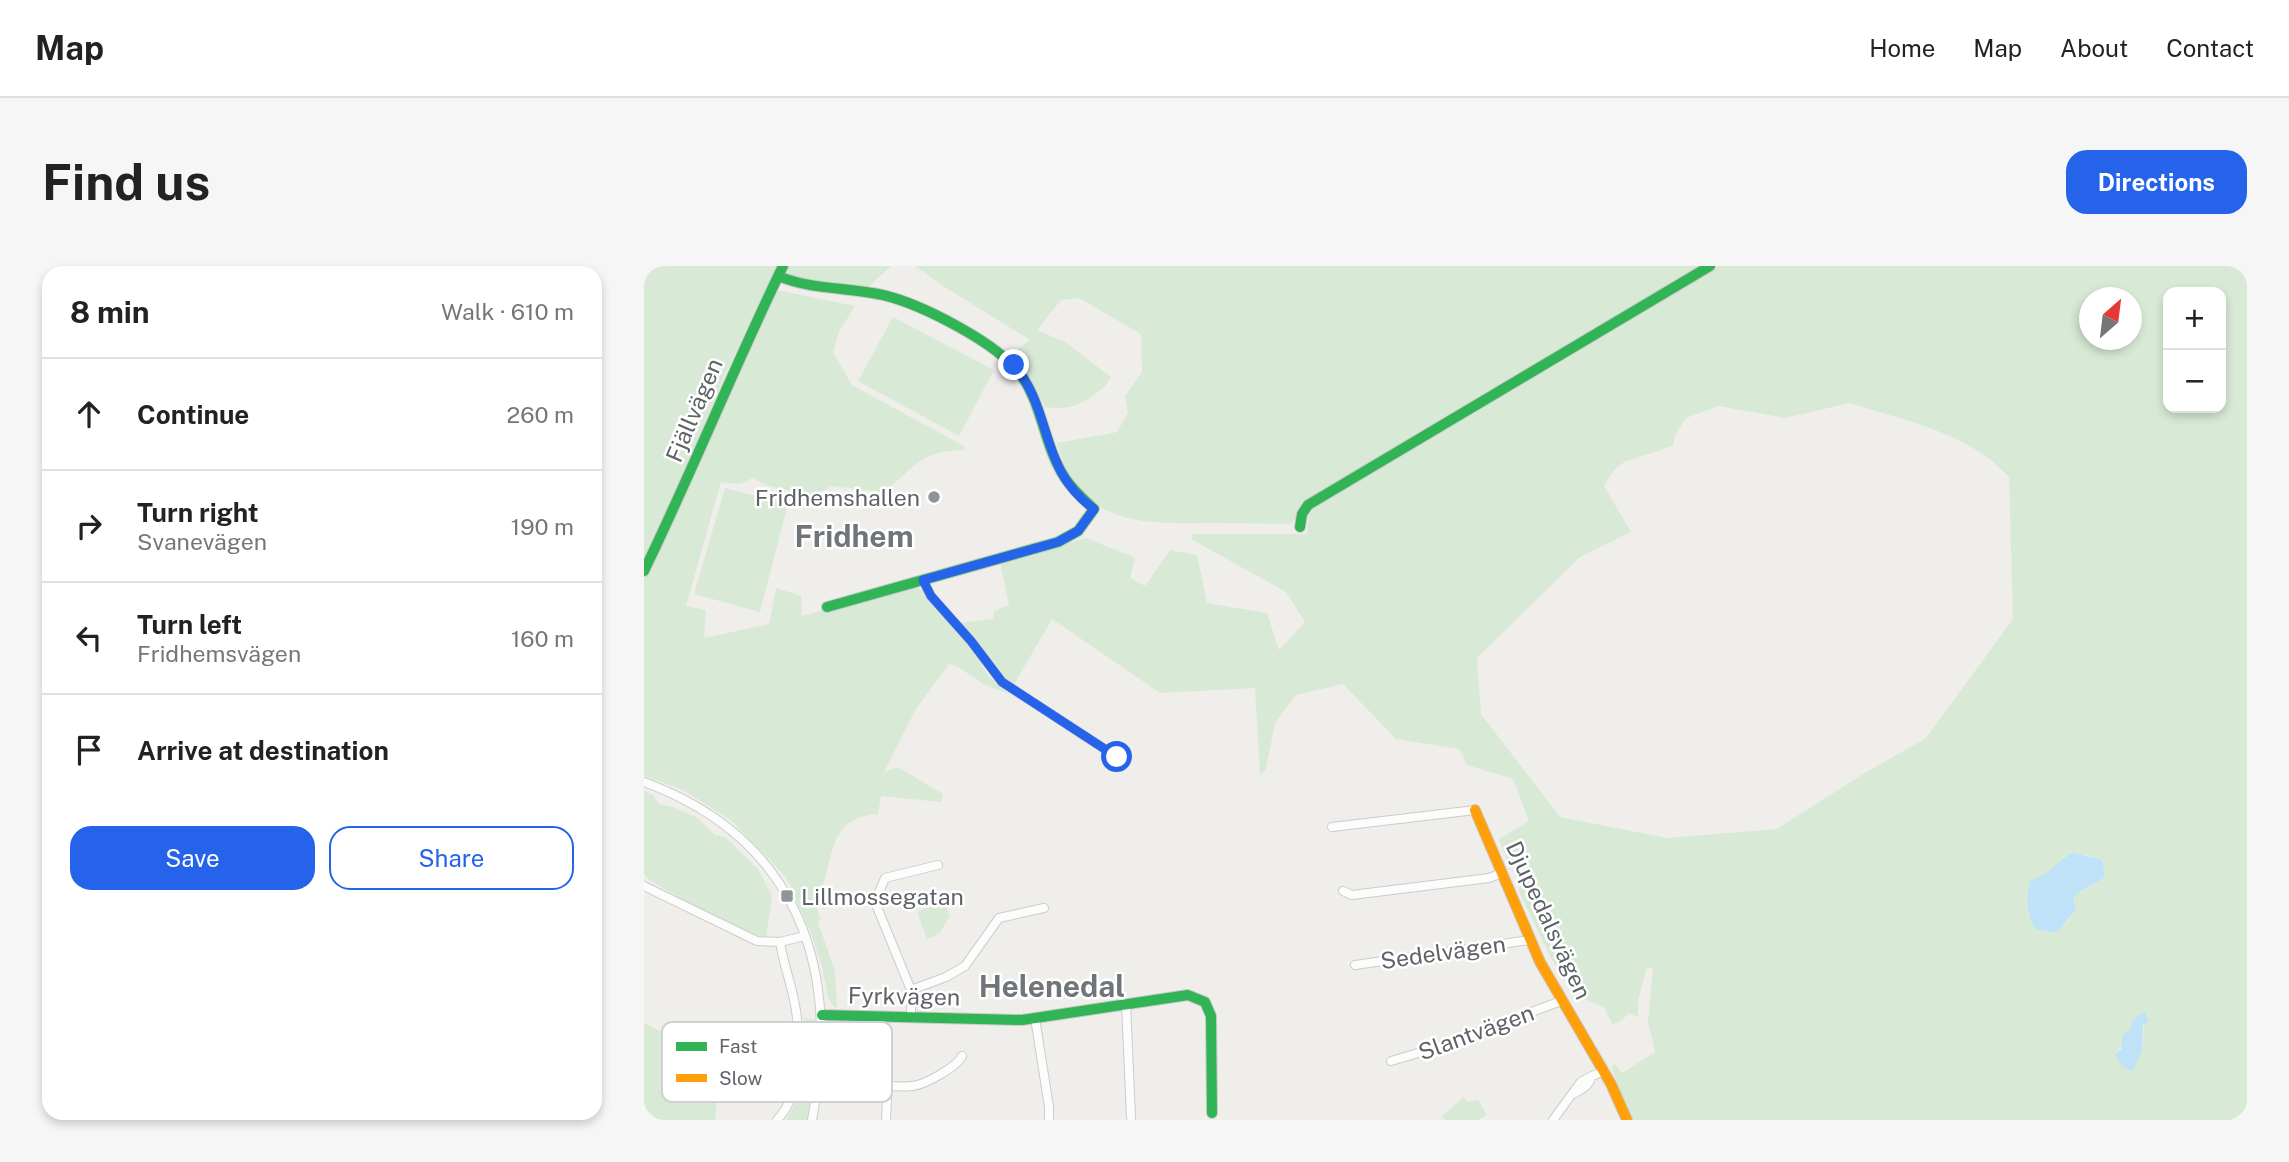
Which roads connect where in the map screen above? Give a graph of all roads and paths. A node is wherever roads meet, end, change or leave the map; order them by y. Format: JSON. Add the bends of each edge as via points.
{"nodes":[{"id":1,"x":1710,"y":266,"type":"edge"},
{"id":2,"x":780,"y":271,"type":"edge"},
{"id":3,"x":1300,"y":527,"type":"dead end"},
{"id":4,"x":644,"y":571,"type":"edge"},
{"id":5,"x":923,"y":580,"type":"junction"},
{"id":6,"x":827,"y":607,"type":"dead end"},
{"id":7,"x":1117,"y":757,"type":"dead end"},
{"id":8,"x":644,"y":782,"type":"edge"},
{"id":9,"x":1475,"y":810,"type":"joint"},
{"id":10,"x":1332,"y":827,"type":"dead end"},
{"id":11,"x":938,"y":866,"type":"dead end"},
{"id":12,"x":1502,"y":873,"type":"junction"},
{"id":13,"x":644,"y":886,"type":"edge"},
{"id":14,"x":1343,"y":891,"type":"dead end"},
{"id":15,"x":1044,"y":908,"type":"dead end"},
{"id":16,"x":806,"y":936,"type":"junction"},
{"id":17,"x":1530,"y":940,"type":"junction"},
{"id":18,"x":780,"y":942,"type":"junction"},
{"id":19,"x":1355,"y":965,"type":"dead end"},
{"id":20,"x":911,"y":990,"type":"junction"},
{"id":21,"x":1561,"y":1001,"type":"junction"},
{"id":22,"x":1126,"y":1004,"type":"junction"},
{"id":23,"x":822,"y":1015,"type":"junction"},
{"id":24,"x":867,"y":1017,"type":"junction"},
{"id":25,"x":911,"y":1017,"type":"junction"},
{"id":26,"x":1035,"y":1018,"type":"junction"},
{"id":27,"x":796,"y":1022,"type":"edge"},
{"id":28,"x":822,"y":1022,"type":"edge"},
{"id":29,"x":867,"y":1022,"type":"edge"},
{"id":30,"x":962,"y":1056,"type":"dead end"},
{"id":31,"x":1391,"y":1061,"type":"dead end"},
{"id":32,"x":1604,"y":1071,"type":"junction"},
{"id":33,"x":892,"y":1086,"type":"edge"},
{"id":34,"x":789,"y":1102,"type":"edge"},
{"id":35,"x":816,"y":1102,"type":"edge"},
{"id":36,"x":888,"y":1102,"type":"edge"},
{"id":37,"x":1212,"y":1113,"type":"dead end"},
{"id":38,"x":1131,"y":1117,"type":"dead end"},
{"id":39,"x":777,"y":1120,"type":"edge"},
{"id":40,"x":812,"y":1120,"type":"edge"},
{"id":41,"x":886,"y":1120,"type":"edge"},
{"id":42,"x":1049,"y":1120,"type":"edge"},
{"id":43,"x":1553,"y":1120,"type":"edge"},
{"id":44,"x":1627,"y":1120,"type":"edge"}],
"edges":[{"from":1,"to":3,"type":"street","via":[[1308,505]]},
{"from":2,"to":4,"type":"street","name":"Fjällvägen"},
{"from":2,"to":5,"type":"street","via":[[813,289],[894,297],[1004,355],[1032,390],[1050,449],[1066,482],[1094,509],[1078,531],[1058,542]]},
{"from":5,"to":6,"type":"street"},
{"from":5,"to":7,"type":"street","via":[[1002,682]]},
{"from":8,"to":16,"type":"street","via":[[675,794],[737,835],[776,877]]},
{"from":9,"to":10,"type":"street"},
{"from":9,"to":12,"type":"street","name":"Djupedalsvägen"},
{"from":11,"to":20,"type":"street","via":[[885,878],[874,902]]},
{"from":12,"to":14,"type":"street","via":[[1352,895]]},
{"from":12,"to":17,"type":"street","name":"Djupedalsvägen"},
{"from":13,"to":18,"type":"street","via":[[748,938]]},
{"from":15,"to":20,"type":"street","via":[[999,918],[965,966]]},
{"from":16,"to":18,"type":"street"},
{"from":16,"to":23,"type":"street"},
{"from":17,"to":19,"type":"street","name":"Sedelvägen"},
{"from":17,"to":21,"type":"street","name":"Djupedalsvägen"},
{"from":18,"to":27,"type":"street"},
{"from":20,"to":25,"type":"street"},
{"from":21,"to":31,"type":"street","name":"Slantvägen"},
{"from":21,"to":32,"type":"street","name":"Djupedalsvägen"},
{"from":22,"to":26,"type":"street","name":"Fyrkvägen"},
{"from":22,"to":37,"type":"street","name":"Fyrkvägen","via":[[1188,995],[1205,1002],[1210,1016]]},
{"from":22,"to":38,"type":"street"},
{"from":23,"to":24,"type":"street","name":"Fyrkvägen"},
{"from":23,"to":28,"type":"street"},
{"from":24,"to":25,"type":"street","name":"Fyrkvägen"},
{"from":24,"to":29,"type":"street"},
{"from":25,"to":26,"type":"street","name":"Fyrkvägen"},
{"from":26,"to":42,"type":"street"},
{"from":30,"to":33,"type":"street","via":[[949,1069],[914,1086]]},
{"from":32,"to":43,"type":"street","via":[[1573,1094]]},
{"from":32,"to":44,"type":"street","name":"Djupedalsvägen"},
{"from":34,"to":39,"type":"street"},
{"from":35,"to":40,"type":"street"},
{"from":36,"to":41,"type":"street"}]}
